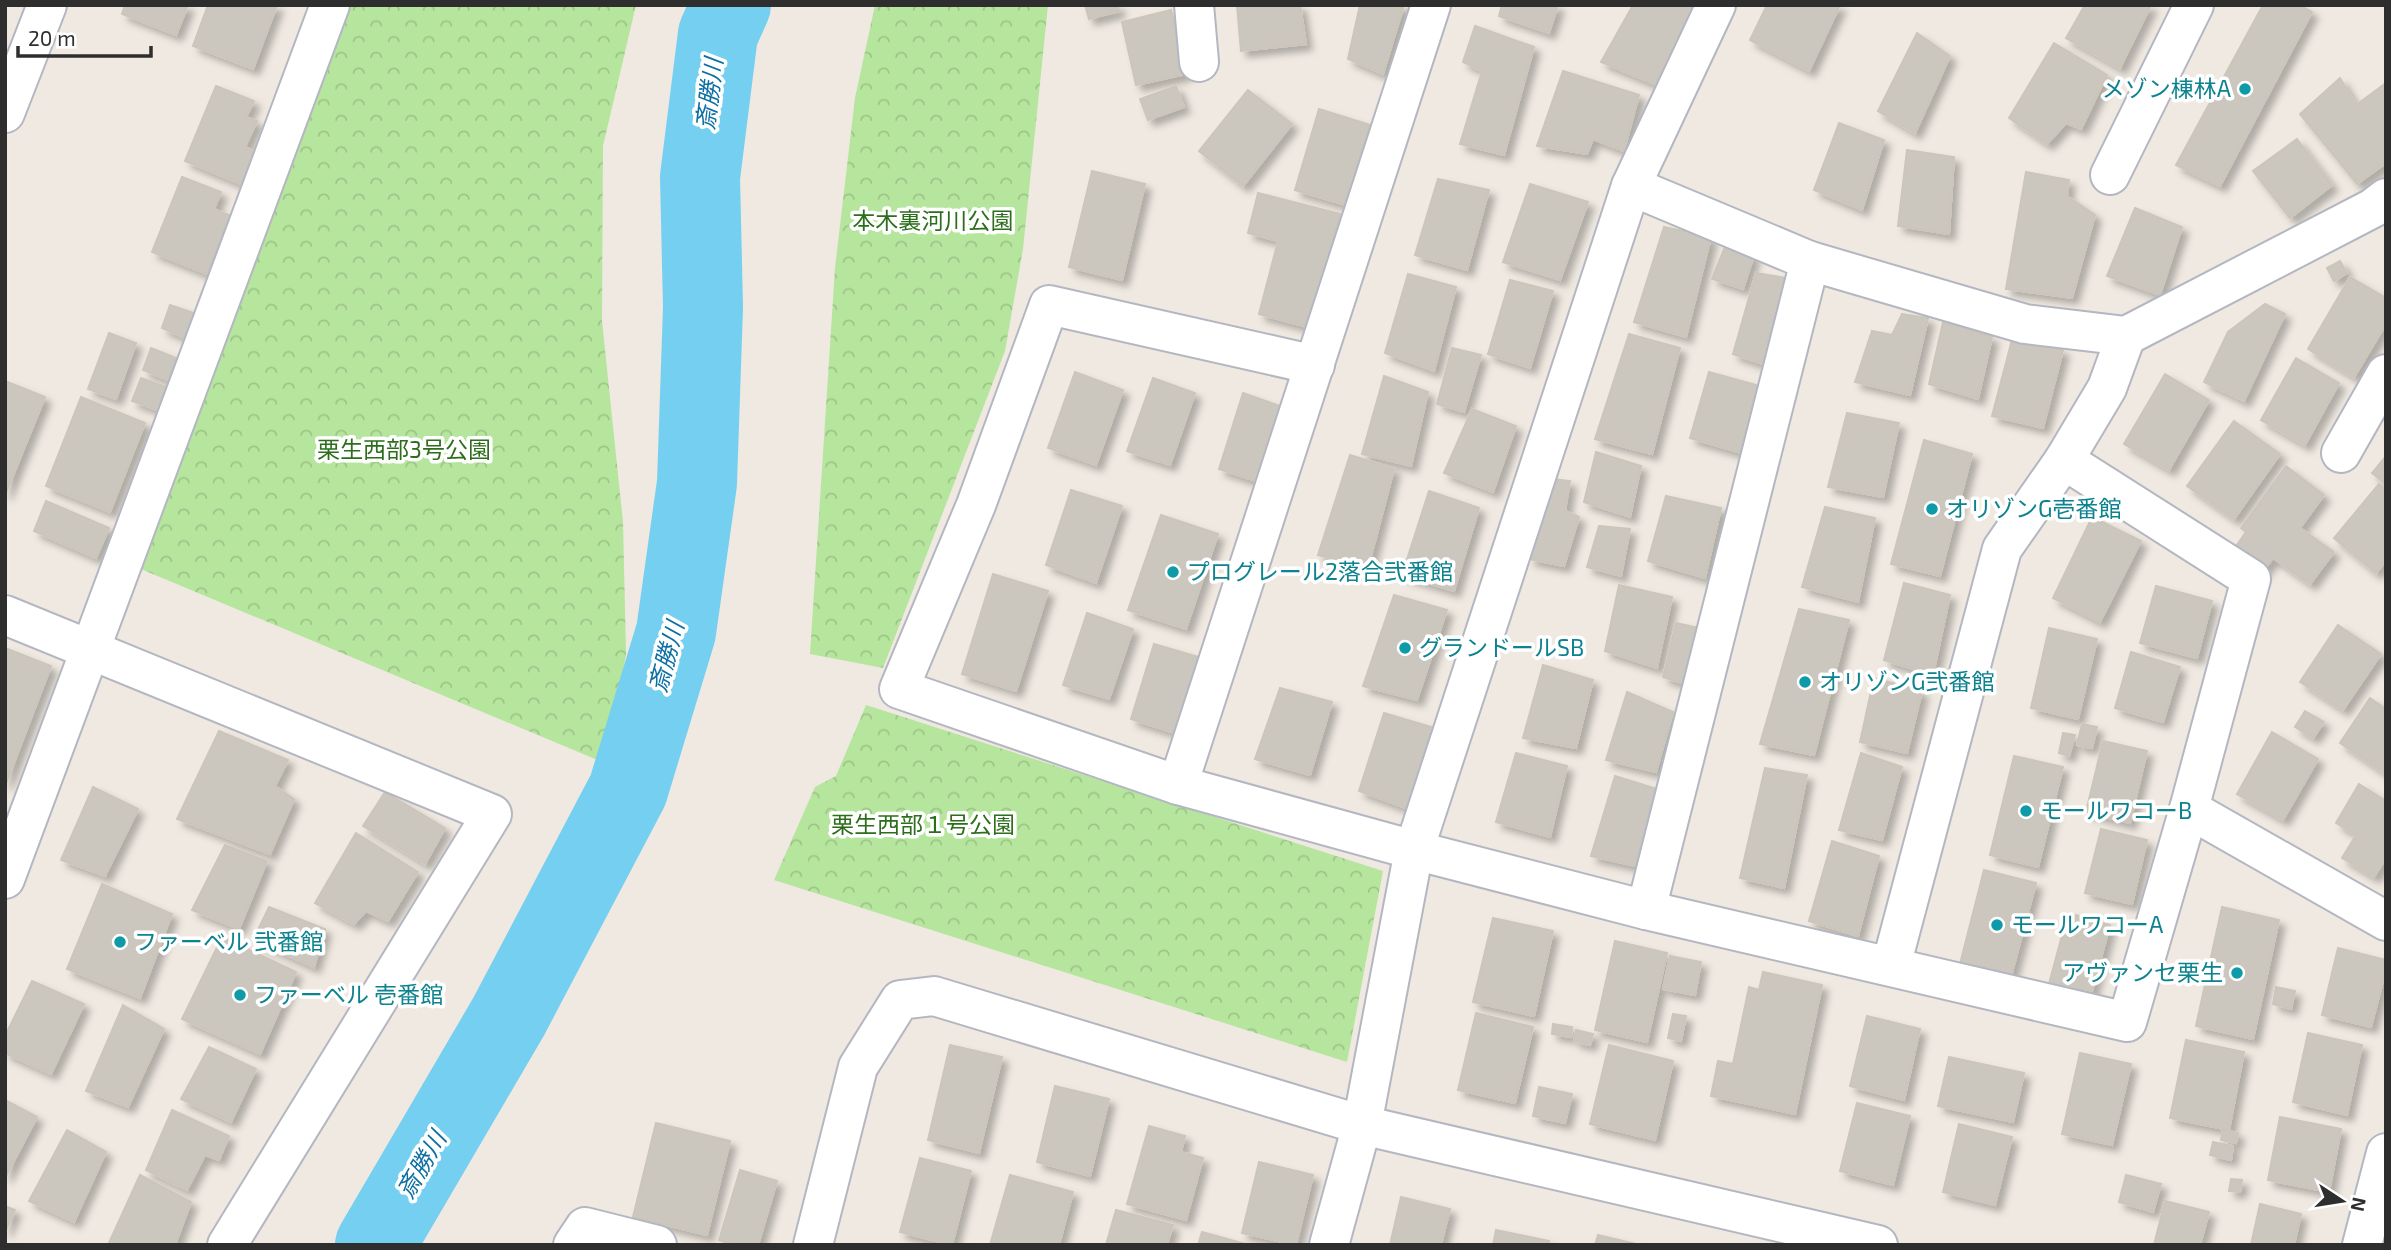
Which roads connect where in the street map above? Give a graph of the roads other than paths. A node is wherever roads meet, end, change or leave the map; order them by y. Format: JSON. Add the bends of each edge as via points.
{"nodes":[{"id":1,"x":47,"y":5,"type":"edge"},
{"id":2,"x":330,"y":5,"type":"edge"},
{"id":3,"x":1194,"y":5,"type":"edge"},
{"id":4,"x":1432,"y":5,"type":"edge"},
{"id":5,"x":1716,"y":5,"type":"edge"},
{"id":6,"x":2194,"y":5,"type":"edge"},
{"id":7,"x":1199,"y":62,"type":"dead end"},
{"id":8,"x":5,"y":113,"type":"edge"},
{"id":9,"x":2110,"y":175,"type":"dead end"},
{"id":10,"x":1631,"y":186,"type":"junction"},
{"id":11,"x":2382,"y":209,"type":"edge"},
{"id":12,"x":1810,"y":261,"type":"junction"},
{"id":13,"x":2126,"y":336,"type":"junction"},
{"id":14,"x":1315,"y":365,"type":"junction"},
{"id":15,"x":2386,"y":374,"type":"edge"},
{"id":16,"x":2341,"y":453,"type":"dead end"},
{"id":17,"x":2064,"y":460,"type":"junction"},
{"id":18,"x":5,"y":615,"type":"edge"},
{"id":19,"x":91,"y":651,"type":"junction"},
{"id":20,"x":1178,"y":785,"type":"junction"},
{"id":21,"x":2189,"y":809,"type":"junction"},
{"id":22,"x":1414,"y":850,"type":"junction"},
{"id":23,"x":5,"y":879,"type":"edge"},
{"id":24,"x":1646,"y":910,"type":"junction"},
{"id":25,"x":2386,"y":920,"type":"edge"},
{"id":26,"x":1891,"y":966,"type":"junction"},
{"id":27,"x":1362,"y":1125,"type":"junction"},
{"id":28,"x":2386,"y":1153,"type":"edge"},
{"id":29,"x":227,"y":1245,"type":"edge"},
{"id":30,"x":573,"y":1245,"type":"edge"},
{"id":31,"x":657,"y":1245,"type":"edge"},
{"id":32,"x":813,"y":1245,"type":"edge"},
{"id":33,"x":1329,"y":1245,"type":"edge"},
{"id":34,"x":1878,"y":1245,"type":"edge"},
{"id":35,"x":2362,"y":1245,"type":"edge"}],
"edges":[{"from":1,"to":8,"type":"street"},
{"from":2,"to":19,"type":"street"},
{"from":3,"to":7,"type":"street"},
{"from":4,"to":14,"type":"street"},
{"from":5,"to":10,"type":"street"},
{"from":6,"to":9,"type":"street"},
{"from":10,"to":12,"type":"street"},
{"from":10,"to":22,"type":"street"},
{"from":11,"to":13,"type":"street"},
{"from":12,"to":13,"type":"street","via":[[2025,324]]},
{"from":12,"to":24,"type":"street"},
{"from":13,"to":17,"type":"street","via":[[2107,388]]},
{"from":14,"to":20,"type":"street"},
{"from":14,"to":20,"type":"street","via":[[1049,305],[976,505],[899,690]]},
{"from":15,"to":16,"type":"street"},
{"from":17,"to":21,"type":"street","via":[[2251,579]]},
{"from":17,"to":26,"type":"street","via":[[2002,549]]},
{"from":18,"to":19,"type":"street"},
{"from":19,"to":23,"type":"street"},
{"from":19,"to":29,"type":"street","via":[[492,814]]},
{"from":20,"to":22,"type":"street"},
{"from":21,"to":25,"type":"street"},
{"from":21,"to":26,"type":"street","via":[[2127,1022]]},
{"from":22,"to":24,"type":"street"},
{"from":22,"to":27,"type":"street"},
{"from":24,"to":26,"type":"street"},
{"from":27,"to":32,"type":"street","via":[[934,996],[900,1000],[858,1067]]},
{"from":27,"to":33,"type":"street"},
{"from":27,"to":34,"type":"street"},
{"from":28,"to":35,"type":"street"},
{"from":30,"to":31,"type":"street","via":[[585,1227]]}]}
